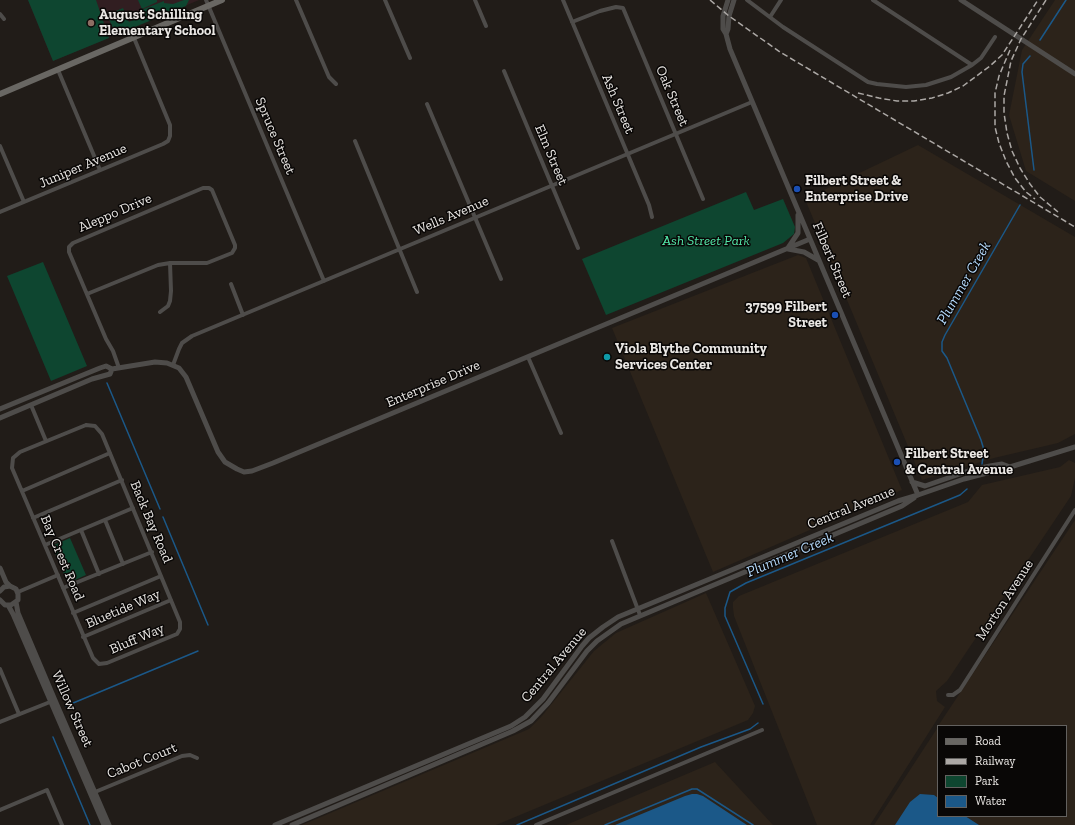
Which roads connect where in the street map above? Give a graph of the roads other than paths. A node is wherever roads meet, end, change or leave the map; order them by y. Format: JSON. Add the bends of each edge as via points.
{"nodes":[{"id":1,"x":222,"y":0,"type":"edge"},
{"id":2,"x":296,"y":0,"type":"edge"},
{"id":3,"x":385,"y":0,"type":"edge"},
{"id":4,"x":475,"y":0,"type":"edge"},
{"id":5,"x":563,"y":0,"type":"edge"},
{"id":6,"x":728,"y":0,"type":"edge"},
{"id":7,"x":734,"y":0,"type":"edge"},
{"id":8,"x":747,"y":0,"type":"edge"},
{"id":9,"x":782,"y":0,"type":"edge"},
{"id":10,"x":873,"y":0,"type":"edge"},
{"id":11,"x":961,"y":0,"type":"edge"},
{"id":12,"x":207,"y":3,"type":"edge"},
{"id":13,"x":0,"y":14,"type":"edge"},
{"id":14,"x":770,"y":17,"type":"junction"},
{"id":15,"x":4,"y":19,"type":"dead end"},
{"id":16,"x":572,"y":22,"type":"junction"},
{"id":17,"x":486,"y":26,"type":"dead end"},
{"id":18,"x":726,"y":34,"type":"junction"},
{"id":19,"x":994,"y":37,"type":"dead end"},
{"id":20,"x":134,"y":38,"type":"junction"},
{"id":21,"x":410,"y":58,"type":"dead end"},
{"id":22,"x":972,"y":65,"type":"junction"},
{"id":23,"x":58,"y":70,"type":"junction"},
{"id":24,"x":504,"y":71,"type":"dead end"},
{"id":25,"x":1075,"y":74,"type":"edge"},
{"id":26,"x":336,"y":84,"type":"dead end"},
{"id":27,"x":0,"y":94,"type":"edge"},
{"id":28,"x":752,"y":102,"type":"junction"},
{"id":29,"x":427,"y":104,"type":"dead end"},
{"id":30,"x":676,"y":134,"type":"junction"},
{"id":31,"x":355,"y":141,"type":"dead end"},
{"id":32,"x":0,"y":146,"type":"edge"},
{"id":33,"x":627,"y":154,"type":"junction"},
{"id":34,"x":100,"y":170,"type":"junction"},
{"id":35,"x":551,"y":186,"type":"junction"},
{"id":36,"x":703,"y":199,"type":"dead end"},
{"id":37,"x":24,"y":202,"type":"junction"},
{"id":38,"x":0,"y":212,"type":"edge"},
{"id":39,"x":798,"y":212,"type":"junction"},
{"id":40,"x":652,"y":217,"type":"dead end"},
{"id":41,"x":476,"y":218,"type":"junction"},
{"id":42,"x":810,"y":239,"type":"junction"},
{"id":43,"x":578,"y":248,"type":"dead end"},
{"id":44,"x":787,"y":249,"type":"junction"},
{"id":45,"x":400,"y":250,"type":"junction"},
{"id":46,"x":818,"y":260,"type":"junction"},
{"id":47,"x":170,"y":264,"type":"junction"},
{"id":48,"x":501,"y":279,"type":"dead end"},
{"id":49,"x":324,"y":281,"type":"junction"},
{"id":50,"x":231,"y":284,"type":"dead end"},
{"id":51,"x":417,"y":292,"type":"dead end"},
{"id":52,"x":87,"y":294,"type":"junction"},
{"id":53,"x":160,"y":312,"type":"dead end"},
{"id":54,"x":244,"y":315,"type":"junction"},
{"id":55,"x":528,"y":357,"type":"junction"},
{"id":56,"x":173,"y":365,"type":"junction"},
{"id":57,"x":119,"y":368,"type":"junction"},
{"id":58,"x":112,"y":369,"type":"junction"},
{"id":59,"x":30,"y":405,"type":"junction"},
{"id":60,"x":0,"y":409,"type":"edge"},
{"id":61,"x":0,"y":418,"type":"edge"},
{"id":62,"x":561,"y":433,"type":"dead end"},
{"id":63,"x":46,"y":441,"type":"junction"},
{"id":64,"x":1075,"y":447,"type":"edge"},
{"id":65,"x":110,"y":453,"type":"junction"},
{"id":66,"x":1010,"y":467,"type":"junction"},
{"id":67,"x":122,"y":480,"type":"junction"},
{"id":68,"x":912,"y":482,"type":"junction"},
{"id":69,"x":22,"y":491,"type":"junction"},
{"id":70,"x":918,"y":495,"type":"junction"},
{"id":71,"x":133,"y":508,"type":"junction"},
{"id":72,"x":1075,"y":510,"type":"edge"},
{"id":73,"x":33,"y":518,"type":"junction"},
{"id":74,"x":105,"y":520,"type":"junction"},
{"id":75,"x":81,"y":530,"type":"junction"},
{"id":76,"x":612,"y":541,"type":"dead end"},
{"id":77,"x":45,"y":545,"type":"junction"},
{"id":78,"x":152,"y":552,"type":"junction"},
{"id":79,"x":124,"y":564,"type":"junction"},
{"id":80,"x":0,"y":568,"type":"edge"},
{"id":81,"x":99,"y":574,"type":"junction"},
{"id":82,"x":58,"y":575,"type":"junction"},
{"id":83,"x":161,"y":576,"type":"junction"},
{"id":84,"x":10,"y":586,"type":"junction"},
{"id":85,"x":63,"y":588,"type":"junction"},
{"id":86,"x":0,"y":591,"type":"edge"},
{"id":87,"x":18,"y":592,"type":"junction"},
{"id":88,"x":0,"y":600,"type":"edge"},
{"id":89,"x":171,"y":600,"type":"junction"},
{"id":90,"x":16,"y":602,"type":"junction"},
{"id":91,"x":8,"y":605,"type":"junction"},
{"id":92,"x":638,"y":609,"type":"junction"},
{"id":93,"x":73,"y":613,"type":"junction"},
{"id":94,"x":640,"y":615,"type":"junction"},
{"id":95,"x":180,"y":629,"type":"joint"},
{"id":96,"x":83,"y":637,"type":"junction"},
{"id":97,"x":99,"y":664,"type":"joint"},
{"id":98,"x":0,"y":669,"type":"edge"},
{"id":99,"x":948,"y":695,"type":"dead end"},
{"id":100,"x":50,"y":702,"type":"junction"},
{"id":101,"x":19,"y":714,"type":"junction"},
{"id":102,"x":0,"y":722,"type":"edge"},
{"id":103,"x":762,"y":730,"type":"dead end"},
{"id":104,"x":197,"y":758,"type":"dead end"},
{"id":105,"x":95,"y":792,"type":"junction"},
{"id":106,"x":0,"y":810,"type":"edge"},
{"id":107,"x":62,"y":825,"type":"edge"},
{"id":108,"x":104,"y":825,"type":"edge"},
{"id":109,"x":109,"y":825,"type":"edge"},
{"id":110,"x":275,"y":825,"type":"edge"},
{"id":111,"x":292,"y":825,"type":"edge"},
{"id":112,"x":536,"y":825,"type":"edge"}],
"edges":[{"from":1,"to":12,"type":"main road"},
{"from":2,"to":26,"type":"street","via":[[329,77]]},
{"from":3,"to":21,"type":"street"},
{"from":4,"to":17,"type":"street"},
{"from":5,"to":16,"type":"street","name":"Ash Street"},
{"from":6,"to":18,"type":"street","name":"Filbert Street","via":[[724,12],[723,29]]},
{"from":7,"to":18,"type":"street","name":"Filbert Street"},
{"from":8,"to":14,"type":"street"},
{"from":9,"to":14,"type":"street"},
{"from":10,"to":22,"type":"street"},
{"from":11,"to":25,"type":"street"},
{"from":12,"to":20,"type":"main road"},
{"from":12,"to":49,"type":"street","name":"Spruce Street"},
{"from":13,"to":15,"type":"street"},
{"from":14,"to":22,"type":"street","via":[[872,84],[906,87],[926,85],[950,77]]},
{"from":16,"to":30,"type":"street","name":"Oak Street","via":[[600,11],[623,8]]},
{"from":16,"to":33,"type":"street","name":"Ash Street"},
{"from":18,"to":28,"type":"street","name":"Filbert Street"},
{"from":19,"to":22,"type":"street","via":[[981,58]]},
{"from":20,"to":23,"type":"main road"},
{"from":20,"to":34,"type":"street","name":"Juniper Avenue","via":[[170,125],[170,136],[163,144]]},
{"from":23,"to":27,"type":"main road"},
{"from":23,"to":34,"type":"street"},
{"from":24,"to":35,"type":"street","name":"Elm Street"},
{"from":28,"to":30,"type":"street","name":"Wells Avenue"},
{"from":28,"to":39,"type":"street","name":"Filbert Street"},
{"from":29,"to":41,"type":"street"},
{"from":30,"to":33,"type":"street","name":"Wells Avenue"},
{"from":30,"to":36,"type":"street","name":"Oak Street"},
{"from":31,"to":45,"type":"street"},
{"from":32,"to":37,"type":"street"},
{"from":33,"to":35,"type":"street","name":"Wells Avenue"},
{"from":33,"to":40,"type":"street","name":"Ash Street"},
{"from":34,"to":37,"type":"street","name":"Juniper Avenue"},
{"from":35,"to":41,"type":"street","name":"Wells Avenue"},
{"from":35,"to":43,"type":"street","name":"Elm Street"},
{"from":37,"to":38,"type":"street","name":"Juniper Avenue"},
{"from":39,"to":42,"type":"street","name":"Filbert Street"},
{"from":39,"to":44,"type":"street","via":[[798,233]]},
{"from":41,"to":45,"type":"street","name":"Wells Avenue"},
{"from":41,"to":48,"type":"street"},
{"from":42,"to":44,"type":"street","name":"Enterprise Drive"},
{"from":42,"to":46,"type":"street","name":"Filbert Street"},
{"from":44,"to":46,"type":"street","via":[[804,252]]},
{"from":44,"to":55,"type":"street","name":"Enterprise Drive"},
{"from":45,"to":49,"type":"street","name":"Wells Avenue"},
{"from":45,"to":51,"type":"street"},
{"from":46,"to":68,"type":"street","name":"Filbert Street"},
{"from":47,"to":52,"type":"street","via":[[151,268]]},
{"from":47,"to":52,"type":"street","name":"Aleppo Drive","via":[[207,263],[232,253],[235,248],[214,192],[209,188],[203,188],[71,244],[70,252]]},
{"from":47,"to":53,"type":"street","via":[[170,301]]},
{"from":49,"to":54,"type":"street","name":"Wells Avenue"},
{"from":50,"to":54,"type":"street"},
{"from":52,"to":57,"type":"street","name":"Aleppo Drive"},
{"from":54,"to":56,"type":"street","name":"Wells Avenue","via":[[186,339]]},
{"from":55,"to":56,"type":"street","name":"Enterprise Drive","via":[[258,470],[244,472],[230,466],[221,457],[186,377]]},
{"from":55,"to":62,"type":"street"},
{"from":56,"to":57,"type":"street","via":[[155,362]]},
{"from":57,"to":58,"type":"street"},
{"from":58,"to":59,"type":"street","via":[[110,374]]},
{"from":58,"to":60,"type":"street","via":[[106,366],[88,372]]},
{"from":59,"to":61,"type":"street"},
{"from":59,"to":63,"type":"street"},
{"from":63,"to":65,"type":"street","name":"Back Bay Road","via":[[86,425],[95,426],[102,434]]},
{"from":63,"to":69,"type":"street","name":"Bay Crest Road","via":[[20,452],[13,458],[12,468]]},
{"from":64,"to":66,"type":"street","name":"Central Avenue"},
{"from":65,"to":67,"type":"street","name":"Back Bay Road"},
{"from":65,"to":69,"type":"street"},
{"from":66,"to":68,"type":"street","via":[[1002,464],[990,466],[925,486]]},
{"from":66,"to":70,"type":"street","name":"Central Avenue"},
{"from":67,"to":71,"type":"street","name":"Back Bay Road"},
{"from":67,"to":73,"type":"street"},
{"from":68,"to":70,"type":"street","name":"Filbert Street"},
{"from":69,"to":73,"type":"street","name":"Bay Crest Road"},
{"from":70,"to":92,"type":"street","name":"Central Avenue"},
{"from":70,"to":94,"type":"street","name":"Central Avenue","via":[[902,506]]},
{"from":71,"to":74,"type":"street"},
{"from":71,"to":78,"type":"street","name":"Back Bay Road"},
{"from":72,"to":99,"type":"street","name":"Morton Avenue","via":[[960,690]]},
{"from":73,"to":77,"type":"street","name":"Bay Crest Road"},
{"from":74,"to":75,"type":"street"},
{"from":74,"to":79,"type":"street"},
{"from":75,"to":77,"type":"street"},
{"from":75,"to":81,"type":"street"},
{"from":76,"to":92,"type":"street"},
{"from":77,"to":82,"type":"street","name":"Bay Crest Road"},
{"from":78,"to":79,"type":"street"},
{"from":78,"to":83,"type":"street","name":"Back Bay Road"},
{"from":79,"to":81,"type":"street"},
{"from":80,"to":84,"type":"street"},
{"from":81,"to":85,"type":"street"},
{"from":82,"to":85,"type":"street","name":"Bay Crest Road"},
{"from":82,"to":87,"type":"street"},
{"from":83,"to":89,"type":"street","name":"Back Bay Road"},
{"from":83,"to":93,"type":"street"},
{"from":84,"to":86,"type":"street"},
{"from":84,"to":87,"type":"street"},
{"from":85,"to":93,"type":"street","name":"Bay Crest Road"},
{"from":87,"to":90,"type":"street"},
{"from":88,"to":91,"type":"street"},
{"from":89,"to":95,"type":"street","name":"Back Bay Road","via":[[180,622]]},
{"from":89,"to":96,"type":"street","name":"Bluetide Way"},
{"from":90,"to":91,"type":"street"},
{"from":90,"to":105,"type":"street","name":"Willow Street","via":[[18,613]]},
{"from":91,"to":100,"type":"street","name":"Willow Street"},
{"from":92,"to":94,"type":"street"},
{"from":92,"to":110,"type":"street","name":"Central Avenue","via":[[618,617],[590,638],[543,699],[516,723]]},
{"from":93,"to":96,"type":"street","name":"Bay Crest Road"},
{"from":94,"to":111,"type":"street","name":"Central Avenue","via":[[597,640],[548,703],[530,720],[513,731]]},
{"from":95,"to":97,"type":"street","name":"Bluff Way","via":[[177,634]]},
{"from":96,"to":97,"type":"street","name":"Bay Crest Road","via":[[93,658]]},
{"from":98,"to":101,"type":"street"},
{"from":100,"to":101,"type":"street"},
{"from":100,"to":108,"type":"street","name":"Willow Street"},
{"from":101,"to":102,"type":"street"},
{"from":103,"to":112,"type":"street"},
{"from":104,"to":105,"type":"street","name":"Cabot Court","via":[[190,755],[182,756]]},
{"from":105,"to":109,"type":"street","name":"Willow Street"},
{"from":106,"to":107,"type":"street","via":[[48,790]]}]}
